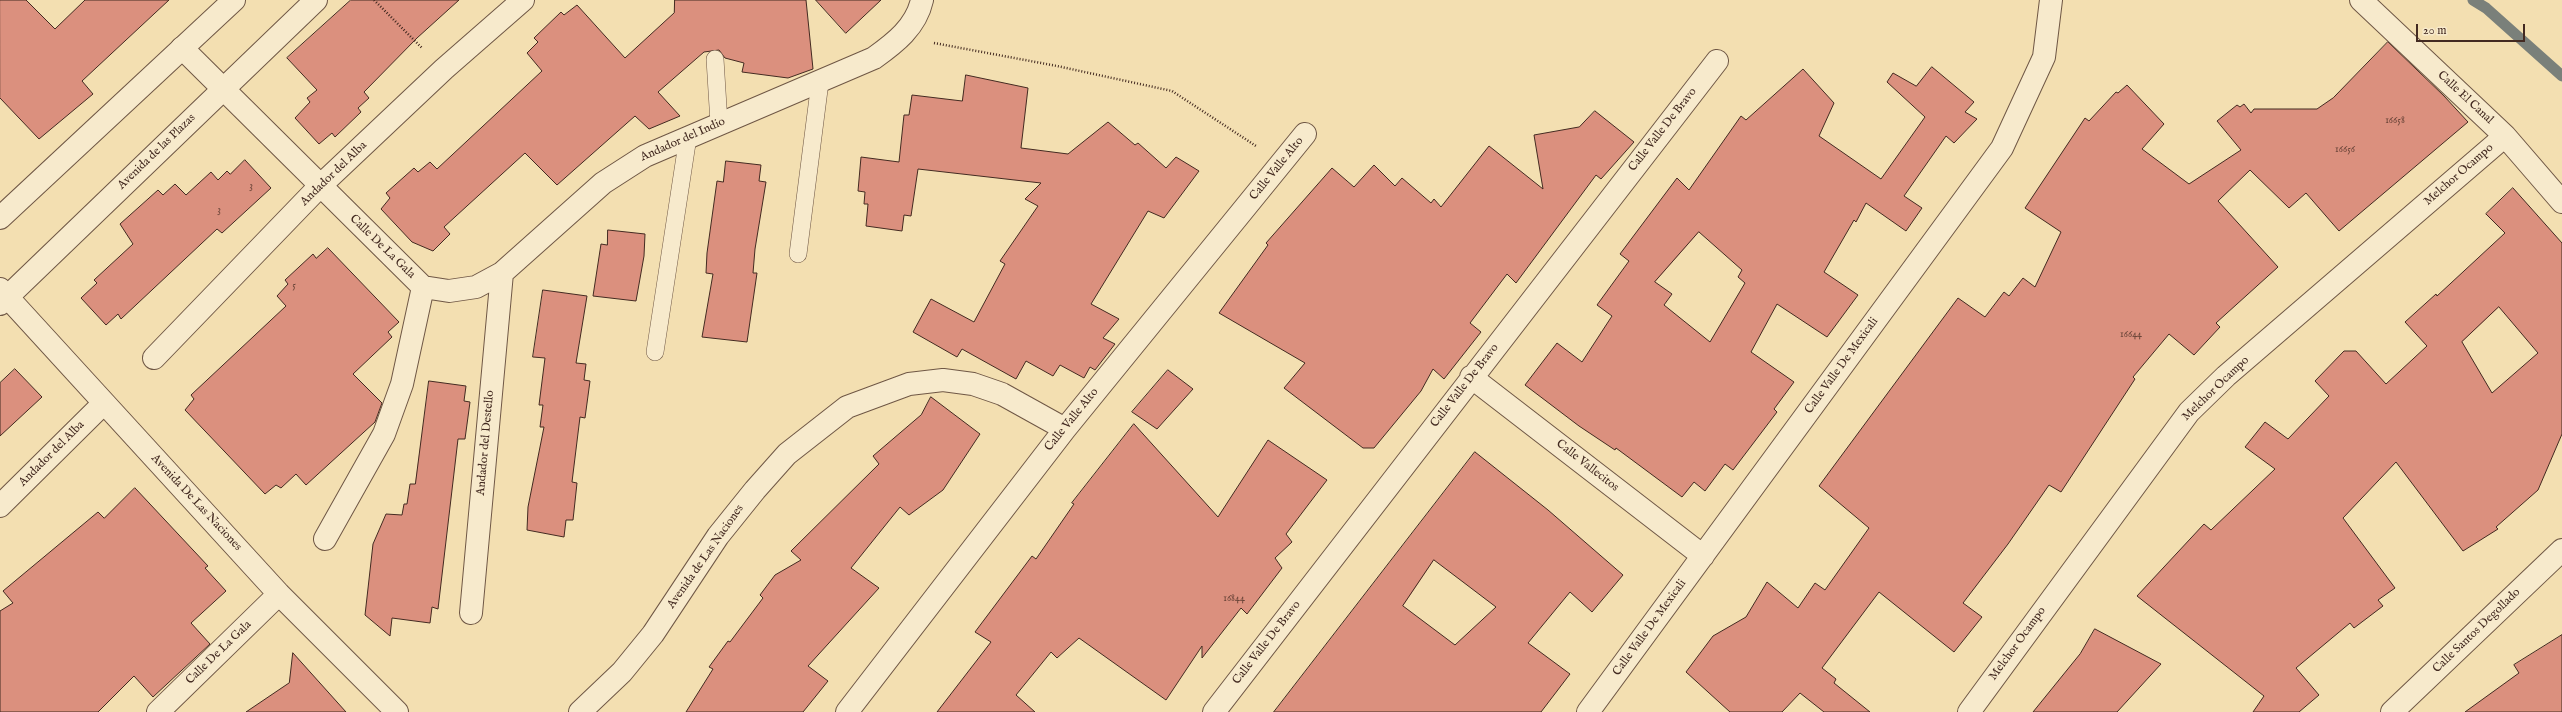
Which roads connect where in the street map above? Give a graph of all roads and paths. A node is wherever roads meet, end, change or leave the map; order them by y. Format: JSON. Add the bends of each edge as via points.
{"nodes":[{"id":1,"x":234,"y":0,"type":"edge"},
{"id":2,"x":316,"y":0,"type":"edge"},
{"id":3,"x":374,"y":0,"type":"edge"},
{"id":4,"x":523,"y":0,"type":"edge"},
{"id":5,"x":922,"y":0,"type":"edge"},
{"id":6,"x":2051,"y":0,"type":"edge"},
{"id":7,"x":2361,"y":0,"type":"edge"},
{"id":8,"x":902,"y":38,"type":"junction"},
{"id":9,"x":182,"y":48,"type":"junction"},
{"id":10,"x":715,"y":59,"type":"dead end"},
{"id":11,"x":1717,"y":61,"type":"dead end"},
{"id":12,"x":444,"y":69,"type":"junction"},
{"id":13,"x":820,"y":82,"type":"junction"},
{"id":14,"x":222,"y":89,"type":"junction"},
{"id":15,"x":719,"y":123,"type":"junction"},
{"id":16,"x":1305,"y":134,"type":"dead end"},
{"id":17,"x":2505,"y":136,"type":"junction"},
{"id":18,"x":688,"y":137,"type":"junction"},
{"id":19,"x":1282,"y":163,"type":"junction"},
{"id":20,"x":320,"y":186,"type":"junction"},
{"id":21,"x":2562,"y":202,"type":"edge"},
{"id":22,"x":0,"y":218,"type":"edge"},
{"id":23,"x":798,"y":254,"type":"dead end"},
{"id":24,"x":502,"y":273,"type":"junction"},
{"id":25,"x":423,"y":287,"type":"junction"},
{"id":26,"x":3,"y":297,"type":"edge"},
{"id":27,"x":655,"y":352,"type":"dead end"},
{"id":28,"x":154,"y":358,"type":"dead end"},
{"id":29,"x":1471,"y":377,"type":"junction"},
{"id":30,"x":104,"y":403,"type":"junction"},
{"id":31,"x":1064,"y":429,"type":"junction"},
{"id":32,"x":0,"y":506,"type":"edge"},
{"id":33,"x":325,"y":539,"type":"dead end"},
{"id":34,"x":2562,"y":550,"type":"edge"},
{"id":35,"x":1703,"y":556,"type":"junction"},
{"id":36,"x":279,"y":594,"type":"junction"},
{"id":37,"x":471,"y":613,"type":"dead end"},
{"id":38,"x":158,"y":712,"type":"edge"},
{"id":39,"x":397,"y":712,"type":"edge"},
{"id":40,"x":580,"y":712,"type":"edge"},
{"id":41,"x":847,"y":712,"type":"edge"},
{"id":42,"x":1214,"y":712,"type":"edge"},
{"id":43,"x":1588,"y":712,"type":"edge"},
{"id":44,"x":1968,"y":712,"type":"edge"},
{"id":45,"x":2392,"y":712,"type":"edge"}],
"edges":[{"from":1,"to":9,"type":"street"},
{"from":2,"to":14,"type":"street","name":"Avenida de las Plazas"},
{"from":3,"to":12,"type":"path"},
{"from":4,"to":12,"type":"street","name":"Andador del Alba"},
{"from":5,"to":8,"type":"street","name":"Andador del Indio"},
{"from":6,"to":35,"type":"street","name":"Calle Valle De Mexicali","via":[[2044,57],[2002,148]]},
{"from":7,"to":17,"type":"street","name":"Calle El Canal"},
{"from":8,"to":13,"type":"street","name":"Andador del Indio","via":[[874,58]]},
{"from":8,"to":19,"type":"path","via":[[1172,90]]},
{"from":9,"to":14,"type":"street","name":"Calle De La Gala"},
{"from":9,"to":22,"type":"street"},
{"from":10,"to":15,"type":"lane"},
{"from":11,"to":29,"type":"street","name":"Calle Valle De Bravo"},
{"from":12,"to":20,"type":"street","name":"Andador del Alba"},
{"from":13,"to":15,"type":"street","name":"Andador del Indio"},
{"from":13,"to":23,"type":"lane"},
{"from":14,"to":20,"type":"street","name":"Calle De La Gala"},
{"from":14,"to":26,"type":"street","name":"Avenida de las Plazas"},
{"from":15,"to":18,"type":"street","name":"Andador del Indio"},
{"from":16,"to":19,"type":"street","name":"Calle Valle Alto"},
{"from":17,"to":21,"type":"street","name":"Calle El Canal"},
{"from":17,"to":44,"type":"street","name":"Melchor Ocampo","via":[[2226,376],[2189,412]]},
{"from":18,"to":24,"type":"street","name":"Andador del Indio","via":[[645,156],[603,183]]},
{"from":18,"to":27,"type":"lane"},
{"from":19,"to":31,"type":"street","name":"Calle Valle Alto"},
{"from":20,"to":25,"type":"street","name":"Calle De La Gala"},
{"from":20,"to":28,"type":"street","name":"Andador del Alba"},
{"from":24,"to":25,"type":"street","name":"Andador del Indio","via":[[476,287],[449,291]]},
{"from":24,"to":37,"type":"street","name":"Andador del Destello"},
{"from":25,"to":33,"type":"street","name":"Calle De La Gala","via":[[402,384],[384,434]]},
{"from":26,"to":30,"type":"street","name":"Avenida De Las Naciones"},
{"from":29,"to":35,"type":"street","name":"Calle Vallecitos"},
{"from":29,"to":42,"type":"street","name":"Calle Valle De Bravo"},
{"from":30,"to":32,"type":"street","name":"Andador del Alba"},
{"from":30,"to":36,"type":"street","name":"Avenida De Las Naciones"},
{"from":31,"to":40,"type":"street","name":"Avenida de Las Naciones","via":[[1002,394],[973,384],[943,380],[908,384],[847,407],[787,454],[755,490],[718,536],[653,634],[622,672]]},
{"from":31,"to":41,"type":"street","name":"Calle Valle Alto"},
{"from":34,"to":45,"type":"street","name":"Calle Santos Degollado"},
{"from":35,"to":43,"type":"street","name":"Calle Valle De Mexicali"},
{"from":36,"to":38,"type":"street","name":"Calle De La Gala"},
{"from":36,"to":39,"type":"street","name":"Avenida De Las Naciones"}]}
